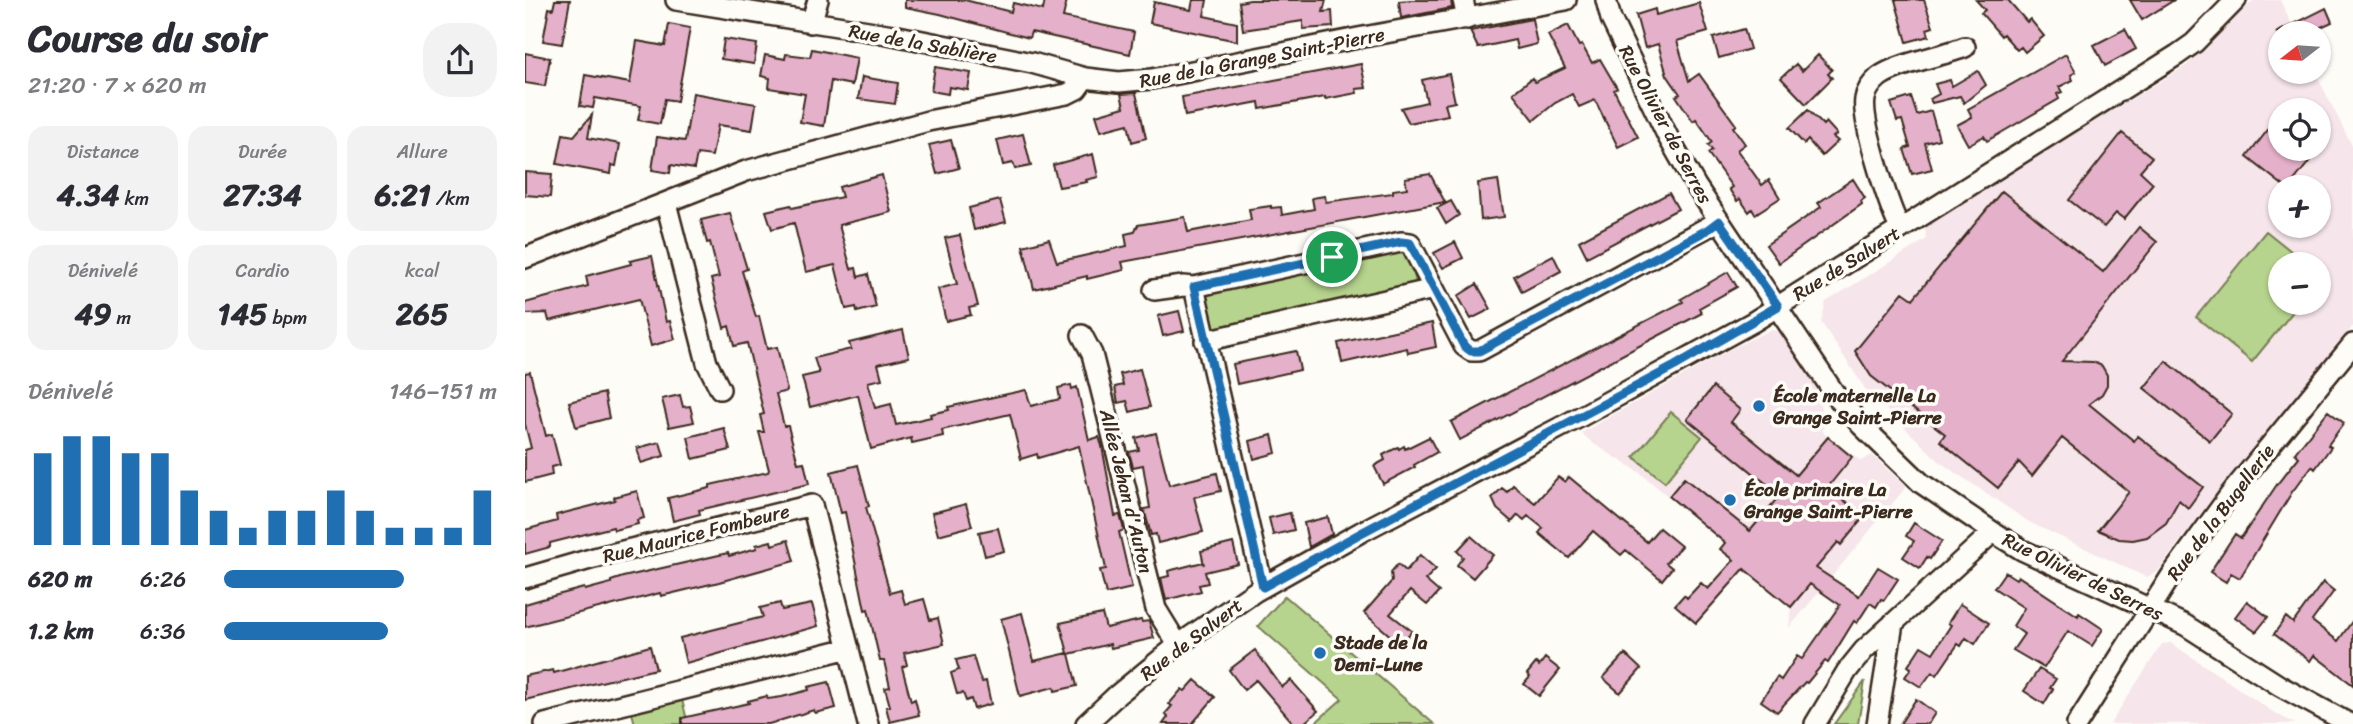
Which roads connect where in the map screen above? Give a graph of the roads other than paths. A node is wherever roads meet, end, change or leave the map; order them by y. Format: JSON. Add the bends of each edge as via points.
{"nodes":[{"id":1,"x":676,"y":0,"type":"edge"},
{"id":2,"x":818,"y":0,"type":"edge"},
{"id":3,"x":1566,"y":0,"type":"edge"},
{"id":4,"x":1605,"y":0,"type":"edge"},
{"id":5,"x":2236,"y":0,"type":"edge"},
{"id":6,"x":1465,"y":10,"type":"edge"},
{"id":7,"x":811,"y":23,"type":"junction"},
{"id":8,"x":1965,"y":47,"type":"dead end"},
{"id":9,"x":1085,"y":78,"type":"junction"},
{"id":10,"x":666,"y":203,"type":"junction"},
{"id":11,"x":1719,"y":221,"type":"junction"},
{"id":12,"x":1901,"y":228,"type":"junction"},
{"id":13,"x":525,"y":258,"type":"edge"},
{"id":14,"x":1194,"y":287,"type":"junction"},
{"id":15,"x":1434,"y":289,"type":"junction"},
{"id":16,"x":1154,"y":290,"type":"dead end"},
{"id":17,"x":1778,"y":306,"type":"junction"},
{"id":18,"x":1082,"y":335,"type":"dead end"},
{"id":19,"x":1205,"y":341,"type":"junction"},
{"id":20,"x":2353,"y":344,"type":"edge"},
{"id":21,"x":720,"y":389,"type":"dead end"},
{"id":22,"x":1993,"y":532,"type":"junction"},
{"id":23,"x":525,"y":578,"type":"edge"},
{"id":24,"x":1263,"y":587,"type":"junction"},
{"id":25,"x":2150,"y":608,"type":"junction"},
{"id":26,"x":1893,"y":623,"type":"junction"},
{"id":27,"x":1178,"y":645,"type":"junction"},
{"id":28,"x":849,"y":648,"type":"junction"},
{"id":29,"x":545,"y":724,"type":"edge"},
{"id":30,"x":868,"y":724,"type":"edge"},
{"id":31,"x":1086,"y":724,"type":"edge"},
{"id":32,"x":1815,"y":724,"type":"edge"},
{"id":33,"x":1877,"y":724,"type":"edge"},
{"id":34,"x":2077,"y":724,"type":"edge"},
{"id":35,"x":2350,"y":724,"type":"edge"}],
"edges":[{"from":1,"to":7,"type":"street","name":"Rue de la Sablière"},
{"from":2,"to":7,"type":"street"},
{"from":3,"to":6,"type":"street","name":"Rue de la Grange Saint-Pierre"},
{"from":4,"to":11,"type":"street","name":"Rue Olivier de Serres","via":[[1668,137]]},
{"from":5,"to":12,"type":"street","name":"Rue de Salvert","via":[[2177,55]]},
{"from":6,"to":9,"type":"street","name":"Rue de la Grange Saint-Pierre","via":[[1152,79]]},
{"from":7,"to":9,"type":"street","name":"Rue de la Sablière","via":[[894,35]]},
{"from":8,"to":12,"type":"street","via":[[1890,70],[1865,96],[1867,127]]},
{"from":9,"to":10,"type":"street","via":[[1067,94],[928,121],[746,171]]},
{"from":10,"to":13,"type":"street"},
{"from":10,"to":21,"type":"street","via":[[707,363]]},
{"from":11,"to":15,"type":"street","via":[[1479,351],[1464,346]]},
{"from":11,"to":17,"type":"street","name":"Rue Olivier de Serres"},
{"from":12,"to":17,"type":"street","name":"Rue de Salvert"},
{"from":14,"to":15,"type":"street","via":[[1401,242],[1410,243]]},
{"from":14,"to":16,"type":"street"},
{"from":14,"to":19,"type":"street"},
{"from":15,"to":19,"type":"street"},
{"from":17,"to":22,"type":"street","name":"Rue Olivier de Serres","via":[[1837,397],[1861,425],[1921,483]]},
{"from":17,"to":24,"type":"street","name":"Rue de Salvert"},
{"from":18,"to":27,"type":"street","name":"Allée Jehan d'Auton","via":[[1092,354],[1156,609]]},
{"from":19,"to":24,"type":"street"},
{"from":20,"to":25,"type":"street","name":"Rue de la Bugellerie","via":[[2232,492]]},
{"from":22,"to":25,"type":"street","name":"Rue Olivier de Serres","via":[[2022,550]]},
{"from":22,"to":26,"type":"street"},
{"from":23,"to":28,"type":"street","name":"Rue Maurice Fombeure","via":[[812,505]]},
{"from":24,"to":27,"type":"street","name":"Rue de Salvert"},
{"from":25,"to":34,"type":"street","name":"Rue de la Bugellerie"},
{"from":25,"to":35,"type":"street","name":"Rue Olivier de Serres"},
{"from":26,"to":32,"type":"street","via":[[1849,667]]},
{"from":26,"to":33,"type":"street"},
{"from":27,"to":31,"type":"street","name":"Rue de Salvert"},
{"from":28,"to":29,"type":"street"},
{"from":28,"to":30,"type":"street","name":"Rue Maurice Fombeure"}]}
